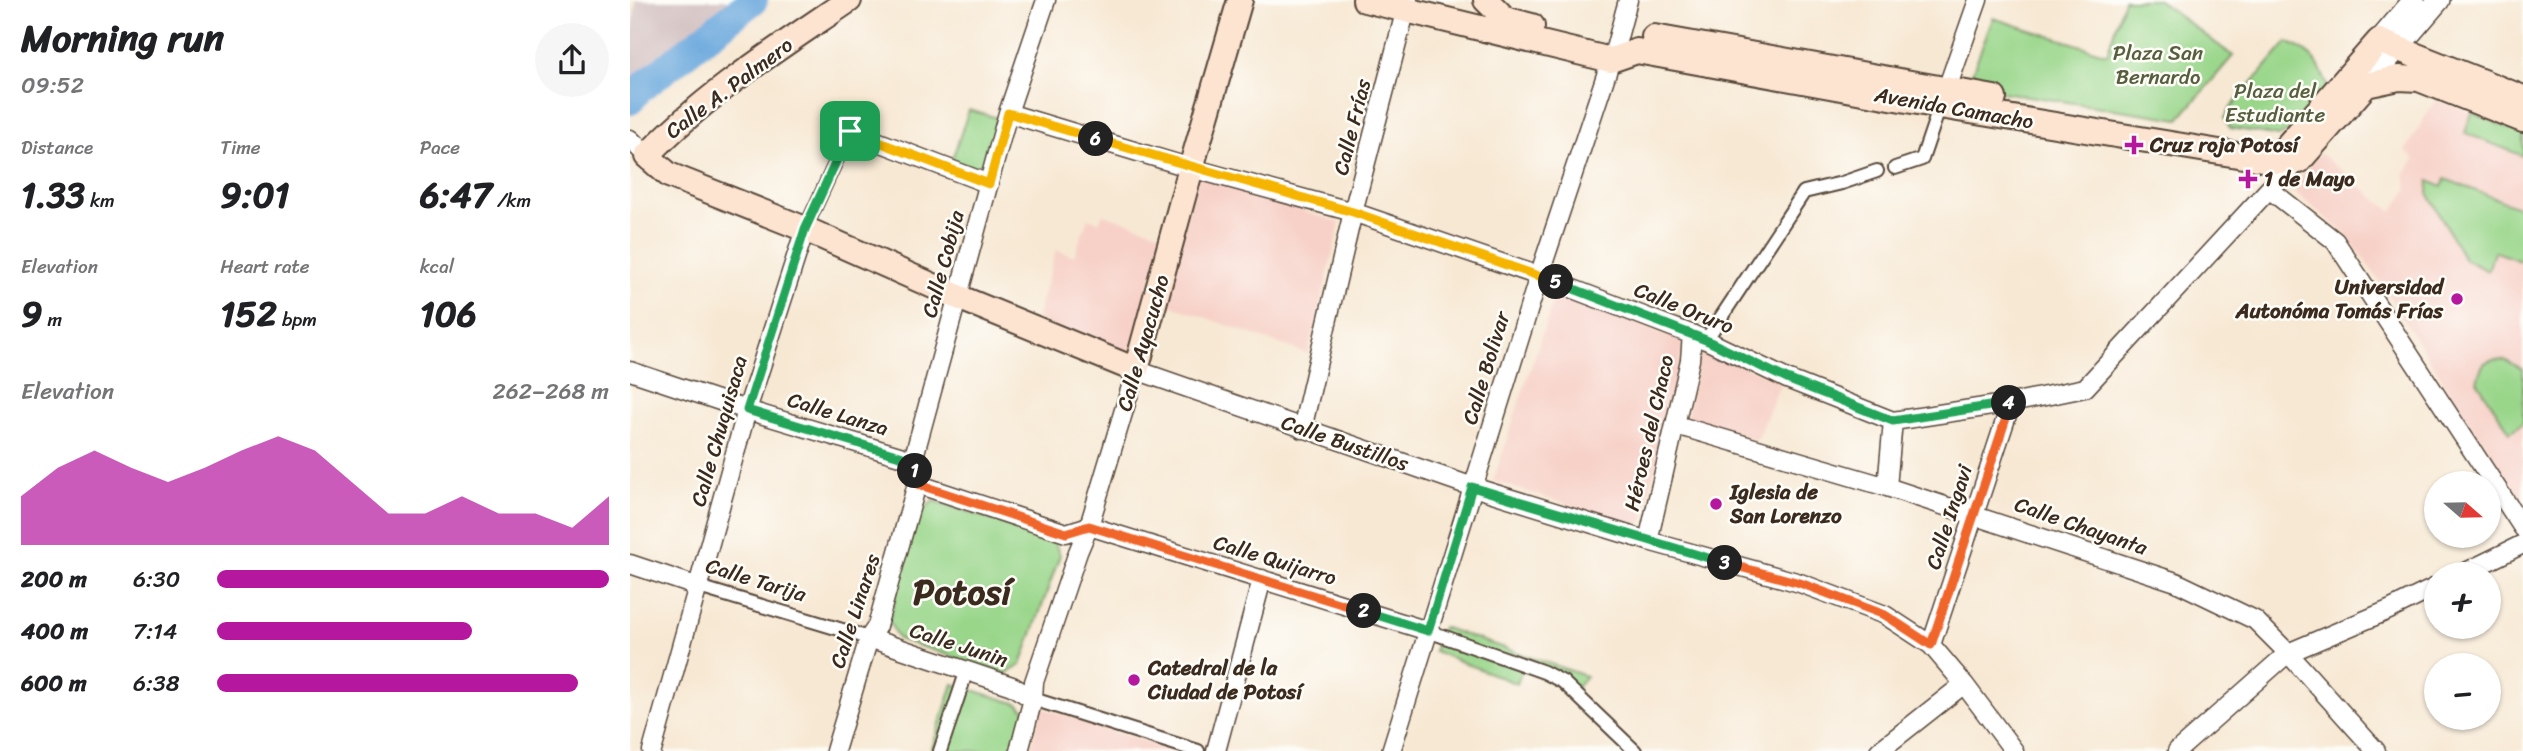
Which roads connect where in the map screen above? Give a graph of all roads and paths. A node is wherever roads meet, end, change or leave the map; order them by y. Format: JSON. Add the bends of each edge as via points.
{"nodes":[{"id":1,"x":849,"y":0,"type":"edge"},
{"id":2,"x":1046,"y":0,"type":"edge"},
{"id":3,"x":1240,"y":0,"type":"edge"},
{"id":4,"x":1365,"y":0,"type":"edge"},
{"id":5,"x":1487,"y":0,"type":"edge"},
{"id":6,"x":1628,"y":0,"type":"edge"},
{"id":7,"x":1978,"y":0,"type":"edge"},
{"id":8,"x":2414,"y":0,"type":"edge"},
{"id":9,"x":2439,"y":0,"type":"edge"},
{"id":10,"x":1407,"y":6,"type":"edge"},
{"id":11,"x":1476,"y":28,"type":"junction"},
{"id":12,"x":2388,"y":45,"type":"junction"},
{"id":13,"x":1613,"y":52,"type":"junction"},
{"id":14,"x":2366,"y":85,"type":"junction"},
{"id":15,"x":1944,"y":98,"type":"junction"},
{"id":16,"x":2523,"y":98,"type":"edge"},
{"id":17,"x":1008,"y":113,"type":"junction"},
{"id":18,"x":2523,"y":120,"type":"edge"},
{"id":19,"x":850,"y":131,"type":"joint"},
{"id":20,"x":638,"y":147,"type":"edge"},
{"id":21,"x":2287,"y":156,"type":"junction"},
{"id":22,"x":1191,"y":168,"type":"junction"},
{"id":23,"x":1895,"y":168,"type":"dead end"},
{"id":24,"x":1877,"y":171,"type":"dead end"},
{"id":25,"x":989,"y":184,"type":"junction"},
{"id":26,"x":2269,"y":189,"type":"junction"},
{"id":27,"x":1353,"y":212,"type":"junction"},
{"id":28,"x":805,"y":229,"type":"junction"},
{"id":29,"x":1539,"y":276,"type":"junction"},
{"id":30,"x":958,"y":297,"type":"junction"},
{"id":31,"x":1699,"y":337,"type":"junction"},
{"id":32,"x":1136,"y":370,"type":"junction"},
{"id":33,"x":630,"y":371,"type":"edge"},
{"id":34,"x":2011,"y":403,"type":"junction"},
{"id":35,"x":747,"y":410,"type":"junction"},
{"id":36,"x":1893,"y":421,"type":"junction"},
{"id":37,"x":1676,"y":425,"type":"junction"},
{"id":38,"x":1302,"y":429,"type":"junction"},
{"id":39,"x":913,"y":460,"type":"junction"},
{"id":40,"x":917,"y":484,"type":"junction"},
{"id":41,"x":1472,"y":487,"type":"junction"},
{"id":42,"x":1887,"y":487,"type":"junction"},
{"id":43,"x":1974,"y":514,"type":"junction"},
{"id":44,"x":1089,"y":526,"type":"junction"},
{"id":45,"x":2523,"y":528,"type":"edge"},
{"id":46,"x":1648,"y":541,"type":"junction"},
{"id":47,"x":2523,"y":544,"type":"edge"},
{"id":48,"x":2486,"y":562,"type":"edge"},
{"id":49,"x":630,"y":564,"type":"edge"},
{"id":50,"x":1262,"y":579,"type":"junction"},
{"id":51,"x":699,"y":587,"type":"junction"},
{"id":52,"x":2424,"y":593,"type":"edge"},
{"id":53,"x":1428,"y":631,"type":"junction"},
{"id":54,"x":869,"y":638,"type":"junction"},
{"id":55,"x":1931,"y":645,"type":"junction"},
{"id":56,"x":2288,"y":653,"type":"junction"},
{"id":57,"x":967,"y":670,"type":"junction"},
{"id":58,"x":1964,"y":684,"type":"junction"},
{"id":59,"x":1033,"y":690,"type":"junction"},
{"id":60,"x":652,"y":751,"type":"edge"},
{"id":61,"x":835,"y":751,"type":"edge"},
{"id":62,"x":940,"y":751,"type":"edge"},
{"id":63,"x":1019,"y":751,"type":"edge"},
{"id":64,"x":1198,"y":751,"type":"edge"},
{"id":65,"x":1216,"y":751,"type":"edge"},
{"id":66,"x":1391,"y":751,"type":"edge"},
{"id":67,"x":1635,"y":751,"type":"edge"},
{"id":68,"x":1879,"y":751,"type":"edge"},
{"id":69,"x":2014,"y":751,"type":"edge"},
{"id":70,"x":2177,"y":751,"type":"edge"},
{"id":71,"x":2376,"y":751,"type":"edge"}],
"edges":[{"from":1,"to":20,"type":"main road","name":"Calle A. Palmero","via":[[674,127]]},
{"from":2,"to":17,"type":"street","name":"Calle Cobija"},
{"from":3,"to":22,"type":"main road","name":"Calle Ayacucho"},
{"from":4,"to":10,"type":"main road"},
{"from":5,"to":11,"type":"street"},
{"from":5,"to":13,"type":"main road","via":[[1505,19]]},
{"from":6,"to":13,"type":"street","name":"Calle Bolivar"},
{"from":7,"to":15,"type":"street"},
{"from":8,"to":12,"type":"street"},
{"from":9,"to":12,"type":"street"},
{"from":10,"to":11,"type":"main road"},
{"from":10,"to":27,"type":"street","name":"Calle Frías"},
{"from":11,"to":13,"type":"main road"},
{"from":12,"to":14,"type":"street"},
{"from":12,"to":16,"type":"main road"},
{"from":12,"to":21,"type":"main road"},
{"from":13,"to":15,"type":"main road","name":"Avenida Camacho","via":[[1637,51]]},
{"from":13,"to":29,"type":"street","name":"Calle Bolivar"},
{"from":14,"to":18,"type":"main road","via":[[2419,79]]},
{"from":14,"to":21,"type":"main road"},
{"from":15,"to":21,"type":"main road","name":"Avenida Camacho"},
{"from":15,"to":23,"type":"street","via":[[1922,159]]},
{"from":17,"to":22,"type":"street","name":"Calle Oruro"},
{"from":17,"to":25,"type":"street","name":"Calle Cobija"},
{"from":19,"to":25,"type":"street"},
{"from":19,"to":28,"type":"street","name":"Calle Chuquisaca"},
{"from":20,"to":28,"type":"main road","name":"Calle Bustillos","via":[[669,175]]},
{"from":21,"to":26,"type":"street"},
{"from":21,"to":26,"type":"street"},
{"from":22,"to":27,"type":"street","name":"Calle Oruro"},
{"from":22,"to":32,"type":"main road","name":"Calle Ayacucho"},
{"from":24,"to":31,"type":"street","via":[[1804,192]]},
{"from":25,"to":30,"type":"street","name":"Calle Cobija"},
{"from":26,"to":34,"type":"street","via":[[2085,388]]},
{"from":26,"to":45,"type":"street","via":[[2335,242]]},
{"from":27,"to":29,"type":"street","name":"Calle Oruro"},
{"from":27,"to":38,"type":"street","name":"Calle Frías"},
{"from":28,"to":30,"type":"main road","name":"Calle Bustillos"},
{"from":28,"to":35,"type":"street","name":"Calle Chuquisaca"},
{"from":29,"to":31,"type":"street","name":"Calle Oruro"},
{"from":29,"to":41,"type":"street","name":"Calle Bolivar"},
{"from":30,"to":32,"type":"main road","name":"Calle Bustillos"},
{"from":30,"to":39,"type":"street","name":"Calle Cobija"},
{"from":31,"to":36,"type":"street","name":"Calle Oruro","via":[[1787,379]]},
{"from":31,"to":37,"type":"street","name":"Héroes del Chaco"},
{"from":32,"to":38,"type":"street","name":"Calle Bustillos"},
{"from":32,"to":44,"type":"street","name":"Calle Ayacucho"},
{"from":33,"to":35,"type":"street","name":"Calle Lanza"},
{"from":34,"to":36,"type":"street"},
{"from":34,"to":43,"type":"street","name":"Calle Ingavi"},
{"from":35,"to":39,"type":"street","name":"Calle Lanza"},
{"from":35,"to":51,"type":"street","name":"Calle Chuquisaca"},
{"from":36,"to":42,"type":"street"},
{"from":37,"to":42,"type":"street","name":"Calle Chayanta"},
{"from":37,"to":46,"type":"street","name":"Héroes del Chaco"},
{"from":38,"to":41,"type":"street","name":"Calle Bustillos"},
{"from":39,"to":40,"type":"street"},
{"from":40,"to":44,"type":"street","name":"Calle Quijarro","via":[[1066,533]]},
{"from":40,"to":54,"type":"street","name":"Calle Linares","via":[[877,626]]},
{"from":41,"to":46,"type":"street","name":"Calle Bustillos"},
{"from":41,"to":53,"type":"street","name":"Calle Bolivar"},
{"from":42,"to":43,"type":"street","name":"Calle Chayanta"},
{"from":43,"to":55,"type":"street","name":"Calle Ingavi"},
{"from":43,"to":56,"type":"street","name":"Calle Chayanta","via":[[2176,582],[2255,620]]},
{"from":44,"to":50,"type":"street","name":"Calle Quijarro"},
{"from":44,"to":59,"type":"street","name":"Calle Ayacucho"},
{"from":46,"to":55,"type":"street","name":"Calle Bustillos","via":[[1812,588],[1885,615]]},
{"from":47,"to":48,"type":"street"},
{"from":49,"to":51,"type":"street","name":"Calle Tarija"},
{"from":50,"to":53,"type":"street","name":"Calle Quijarro"},
{"from":50,"to":65,"type":"street"},
{"from":51,"to":54,"type":"street","name":"Calle Tarija"},
{"from":51,"to":60,"type":"street","name":"Calle Chuquisaca"},
{"from":52,"to":56,"type":"street"},
{"from":53,"to":66,"type":"street","name":"Calle Bolivar"},
{"from":53,"to":67,"type":"street","name":"Calle Quijarro","via":[[1563,682]]},
{"from":54,"to":57,"type":"street","name":"Calle Junin"},
{"from":54,"to":61,"type":"street","name":"Calle Linares"},
{"from":55,"to":58,"type":"street","name":"Calle Bustillos"},
{"from":56,"to":70,"type":"street"},
{"from":56,"to":71,"type":"street","name":"Calle Chayanta"},
{"from":57,"to":59,"type":"street","name":"Calle Junin"},
{"from":57,"to":62,"type":"street"},
{"from":58,"to":68,"type":"street"},
{"from":58,"to":69,"type":"street","name":"Calle Bustillos"},
{"from":59,"to":63,"type":"street","name":"Calle Ayacucho"},
{"from":59,"to":64,"type":"street"}]}
